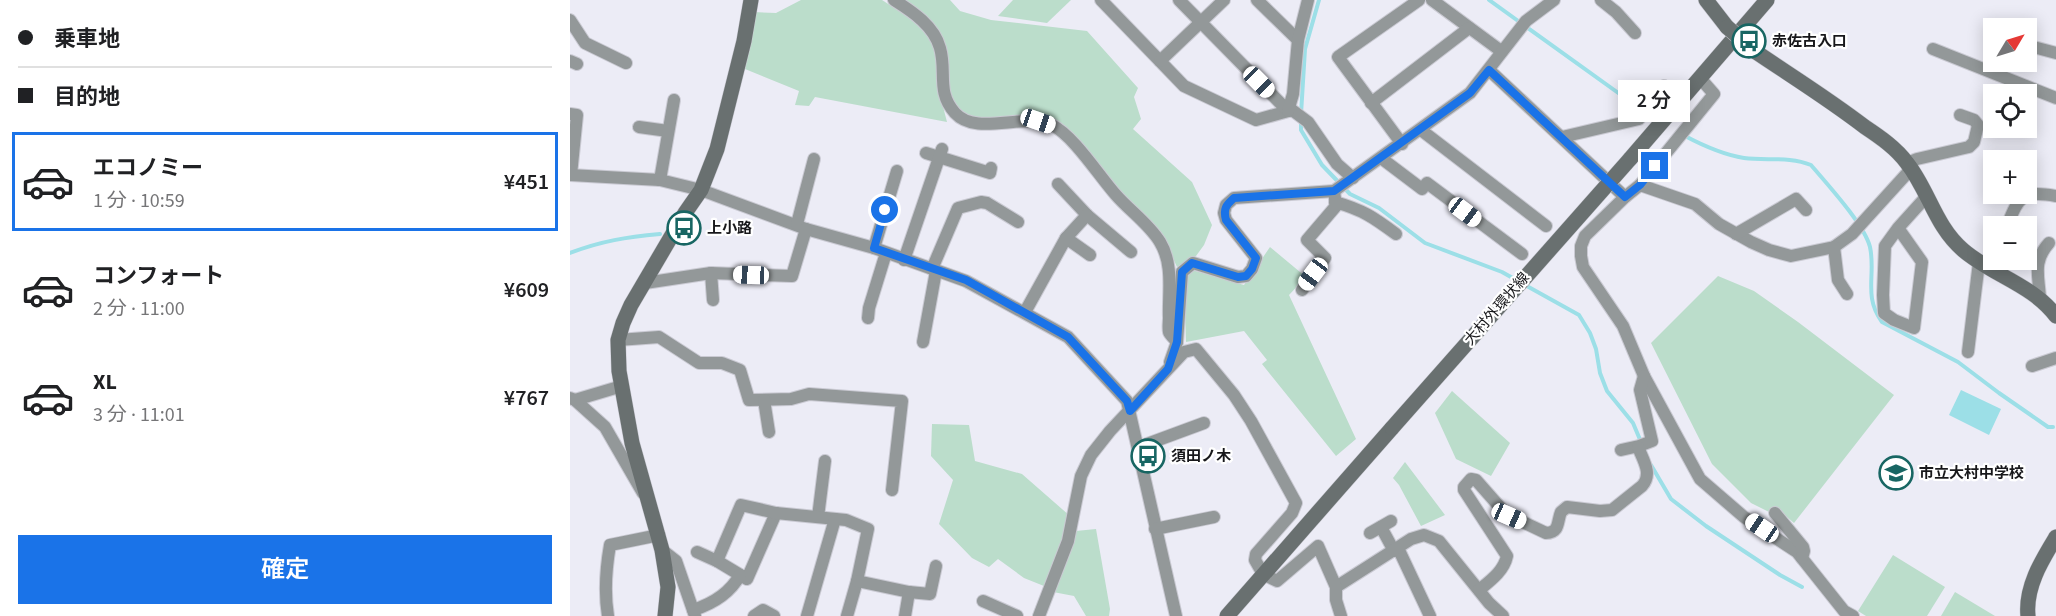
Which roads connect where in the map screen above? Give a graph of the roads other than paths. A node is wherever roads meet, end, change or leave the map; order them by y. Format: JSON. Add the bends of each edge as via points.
{"nodes":[{"id":1,"x":751,"y":0,"type":"edge"},
{"id":2,"x":894,"y":0,"type":"edge"},
{"id":3,"x":1101,"y":0,"type":"edge"},
{"id":4,"x":1179,"y":0,"type":"edge"},
{"id":5,"x":1224,"y":0,"type":"edge"},
{"id":6,"x":1257,"y":0,"type":"edge"},
{"id":7,"x":1308,"y":0,"type":"edge"},
{"id":8,"x":1419,"y":0,"type":"edge"},
{"id":9,"x":1432,"y":0,"type":"edge"},
{"id":10,"x":1554,"y":0,"type":"edge"},
{"id":11,"x":1601,"y":0,"type":"edge"},
{"id":12,"x":1706,"y":0,"type":"edge"},
{"id":13,"x":1767,"y":0,"type":"edge"},
{"id":14,"x":570,"y":20,"type":"edge"},
{"id":15,"x":1201,"y":23,"type":"junction"},
{"id":16,"x":1469,"y":28,"type":"junction"},
{"id":17,"x":1635,"y":33,"type":"dead end"},
{"id":18,"x":1298,"y":40,"type":"junction"},
{"id":19,"x":1504,"y":47,"type":"junction"},
{"id":20,"x":2037,"y":48,"type":"edge"},
{"id":21,"x":1933,"y":49,"type":"dead end"},
{"id":22,"x":2056,"y":53,"type":"edge"},
{"id":23,"x":1160,"y":61,"type":"junction"},
{"id":24,"x":626,"y":63,"type":"dead end"},
{"id":25,"x":1489,"y":70,"type":"junction"},
{"id":26,"x":1700,"y":78,"type":"junction"},
{"id":27,"x":1664,"y":86,"type":"dead end"},
{"id":28,"x":2056,"y":98,"type":"edge"},
{"id":29,"x":674,"y":100,"type":"dead end"},
{"id":30,"x":1371,"y":103,"type":"junction"},
{"id":31,"x":1290,"y":111,"type":"junction"},
{"id":32,"x":570,"y":114,"type":"edge"},
{"id":33,"x":1960,"y":115,"type":"dead end"},
{"id":34,"x":639,"y":127,"type":"dead end"},
{"id":35,"x":1420,"y":130,"type":"junction"},
{"id":36,"x":668,"y":131,"type":"junction"},
{"id":37,"x":1562,"y":137,"type":"junction"},
{"id":38,"x":1402,"y":144,"type":"junction"},
{"id":39,"x":926,"y":153,"type":"dead end"},
{"id":40,"x":941,"y":153,"type":"junction"},
{"id":41,"x":1381,"y":158,"type":"junction"},
{"id":42,"x":814,"y":159,"type":"dead end"},
{"id":43,"x":1909,"y":166,"type":"junction"},
{"id":44,"x":991,"y":168,"type":"dead end"},
{"id":45,"x":897,"y":171,"type":"dead end"},
{"id":46,"x":571,"y":175,"type":"edge"},
{"id":47,"x":660,"y":180,"type":"junction"},
{"id":48,"x":1058,"y":184,"type":"dead end"},
{"id":49,"x":1640,"y":185,"type":"junction"},
{"id":50,"x":1342,"y":188,"type":"junction"},
{"id":51,"x":701,"y":190,"type":"junction"},
{"id":52,"x":2056,"y":196,"type":"edge"},
{"id":53,"x":1625,"y":197,"type":"junction"},
{"id":54,"x":1926,"y":197,"type":"junction"},
{"id":55,"x":1806,"y":210,"type":"dead end"},
{"id":56,"x":1087,"y":215,"type":"junction"},
{"id":57,"x":2011,"y":216,"type":"edge"},
{"id":58,"x":1018,"y":222,"type":"dead end"},
{"id":59,"x":802,"y":226,"type":"junction"},
{"id":60,"x":1546,"y":226,"type":"dead end"},
{"id":61,"x":1899,"y":228,"type":"junction"},
{"id":62,"x":1396,"y":234,"type":"dead end"},
{"id":63,"x":1736,"y":234,"type":"junction"},
{"id":64,"x":1066,"y":238,"type":"junction"},
{"id":65,"x":2049,"y":243,"type":"dead end"},
{"id":66,"x":1834,"y":247,"type":"junction"},
{"id":67,"x":874,"y":248,"type":"junction"},
{"id":68,"x":1131,"y":252,"type":"dead end"},
{"id":69,"x":886,"y":253,"type":"junction"},
{"id":70,"x":1522,"y":254,"type":"dead end"},
{"id":71,"x":1090,"y":255,"type":"dead end"},
{"id":72,"x":904,"y":260,"type":"junction"},
{"id":73,"x":1979,"y":262,"type":"junction"},
{"id":74,"x":1983,"y":263,"type":"edge"},
{"id":75,"x":934,"y":270,"type":"junction"},
{"id":76,"x":2002,"y":270,"type":"edge"},
{"id":77,"x":711,"y":273,"type":"junction"},
{"id":78,"x":645,"y":283,"type":"junction"},
{"id":79,"x":1302,"y":290,"type":"dead end"},
{"id":80,"x":1847,"y":294,"type":"dead end"},
{"id":81,"x":2040,"y":299,"type":"junction"},
{"id":82,"x":713,"y":300,"type":"dead end"},
{"id":83,"x":1025,"y":312,"type":"junction"},
{"id":84,"x":2056,"y":316,"type":"edge"},
{"id":85,"x":868,"y":318,"type":"dead end"},
{"id":86,"x":938,"y":335,"type":"dead end"},
{"id":87,"x":618,"y":340,"type":"junction"},
{"id":88,"x":1177,"y":342,"type":"junction"},
{"id":89,"x":1968,"y":352,"type":"dead end"},
{"id":90,"x":2056,"y":358,"type":"edge"},
{"id":91,"x":2032,"y":366,"type":"dead end"},
{"id":92,"x":1168,"y":369,"type":"junction"},
{"id":93,"x":1644,"y":376,"type":"junction"},
{"id":94,"x":622,"y":386,"type":"junction"},
{"id":95,"x":573,"y":399,"type":"edge"},
{"id":96,"x":764,"y":400,"type":"junction"},
{"id":97,"x":1130,"y":411,"type":"junction"},
{"id":98,"x":1204,"y":423,"type":"dead end"},
{"id":99,"x":769,"y":432,"type":"dead end"},
{"id":100,"x":1642,"y":445,"type":"junction"},
{"id":101,"x":1138,"y":447,"type":"junction"},
{"id":102,"x":1621,"y":450,"type":"dead end"},
{"id":103,"x":825,"y":461,"type":"dead end"},
{"id":104,"x":892,"y":490,"type":"dead end"},
{"id":105,"x":648,"y":500,"type":"junction"},
{"id":106,"x":776,"y":513,"type":"junction"},
{"id":107,"x":1775,"y":513,"type":"dead end"},
{"id":108,"x":818,"y":517,"type":"junction"},
{"id":109,"x":1214,"y":517,"type":"dead end"},
{"id":110,"x":835,"y":519,"type":"junction"},
{"id":111,"x":1381,"y":527,"type":"dead end"},
{"id":112,"x":1155,"y":529,"type":"junction"},
{"id":113,"x":2056,"y":537,"type":"edge"},
{"id":114,"x":660,"y":542,"type":"junction"},
{"id":115,"x":1396,"y":550,"type":"junction"},
{"id":116,"x":697,"y":552,"type":"dead end"},
{"id":117,"x":1802,"y":558,"type":"junction"},
{"id":118,"x":717,"y":561,"type":"junction"},
{"id":119,"x":936,"y":566,"type":"dead end"},
{"id":120,"x":1263,"y":574,"type":"junction"},
{"id":121,"x":740,"y":575,"type":"junction"},
{"id":122,"x":857,"y":581,"type":"junction"},
{"id":123,"x":1336,"y":587,"type":"junction"},
{"id":124,"x":1479,"y":590,"type":"junction"},
{"id":125,"x":909,"y":592,"type":"junction"},
{"id":126,"x":983,"y":601,"type":"dead end"},
{"id":127,"x":694,"y":613,"type":"edge"},
{"id":128,"x":1847,"y":614,"type":"edge"},
{"id":129,"x":608,"y":616,"type":"edge"},
{"id":130,"x":665,"y":616,"type":"edge"},
{"id":131,"x":754,"y":616,"type":"edge"},
{"id":132,"x":774,"y":616,"type":"edge"},
{"id":133,"x":807,"y":616,"type":"edge"},
{"id":134,"x":846,"y":616,"type":"edge"},
{"id":135,"x":905,"y":616,"type":"edge"},
{"id":136,"x":1017,"y":616,"type":"edge"},
{"id":137,"x":1039,"y":616,"type":"edge"},
{"id":138,"x":1176,"y":616,"type":"edge"},
{"id":139,"x":1227,"y":616,"type":"edge"},
{"id":140,"x":1341,"y":616,"type":"edge"},
{"id":141,"x":1430,"y":616,"type":"edge"},
{"id":142,"x":1503,"y":616,"type":"edge"},
{"id":143,"x":2028,"y":616,"type":"edge"}],
"edges":[{"from":1,"to":51,"type":"street","via":[[719,141]]},
{"from":2,"to":88,"type":"street","via":[[918,17],[936,37],[941,50],[944,95],[956,114],[971,124],[1038,121],[1053,126],[1068,137],[1156,236],[1170,269],[1169,333]]},
{"from":3,"to":23,"type":"street"},
{"from":4,"to":15,"type":"street"},
{"from":5,"to":15,"type":"street"},
{"from":6,"to":18,"type":"street"},
{"from":7,"to":18,"type":"street"},
{"from":8,"to":30,"type":"street","via":[[1338,57]]},
{"from":9,"to":16,"type":"street"},
{"from":10,"to":19,"type":"street","via":[[1526,21]]},
{"from":11,"to":17,"type":"street"},
{"from":12,"to":43,"type":"street","bridge":true,"via":[[1727,27],[1756,52],[1838,106]]},
{"from":13,"to":26,"type":"street","name":"大村外環状線"},
{"from":14,"to":24,"type":"street","via":[[585,43]]},
{"from":15,"to":23,"type":"street"},
{"from":15,"to":31,"type":"street"},
{"from":16,"to":19,"type":"street"},
{"from":16,"to":30,"type":"street"},
{"from":18,"to":31,"type":"street"},
{"from":19,"to":25,"type":"street"},
{"from":20,"to":22,"type":"street"},
{"from":21,"to":28,"type":"street"},
{"from":23,"to":31,"type":"street","via":[[1184,86],[1256,120]]},
{"from":25,"to":35,"type":"street","via":[[1470,93]]},
{"from":25,"to":37,"type":"street"},
{"from":26,"to":49,"type":"street","via":[[1714,94]]},
{"from":26,"to":120,"type":"street","name":"大村外環状線","bridge":true},
{"from":27,"to":37,"type":"street","via":[[1639,119]]},
{"from":29,"to":36,"type":"street"},
{"from":30,"to":38,"type":"street"},
{"from":31,"to":50,"type":"street","via":[[1308,122],[1337,164]]},
{"from":32,"to":46,"type":"street","via":[[577,115]]},
{"from":33,"to":43,"type":"street","via":[[1978,125],[1969,147]]},
{"from":34,"to":36,"type":"street"},
{"from":35,"to":38,"type":"street"},
{"from":35,"to":60,"type":"street"},
{"from":36,"to":47,"type":"street"},
{"from":37,"to":53,"type":"street"},
{"from":38,"to":41,"type":"street"},
{"from":39,"to":40,"type":"street"},
{"from":40,"to":44,"type":"street","via":[[990,173]]},
{"from":40,"to":72,"type":"street"},
{"from":41,"to":50,"type":"street"},
{"from":41,"to":70,"type":"street","via":[[1422,189],[1427,183]]},
{"from":42,"to":59,"type":"street"},
{"from":43,"to":54,"type":"street"},
{"from":43,"to":66,"type":"street","via":[[1852,234]]},
{"from":45,"to":67,"type":"street"},
{"from":46,"to":47,"type":"street"},
{"from":47,"to":51,"type":"street"},
{"from":48,"to":56,"type":"street"},
{"from":49,"to":53,"type":"street"},
{"from":49,"to":63,"type":"street","via":[[1695,204]]},
{"from":50,"to":62,"type":"street","via":[[1361,210]]},
{"from":50,"to":79,"type":"street","via":[[1336,206],[1307,240],[1325,258]]},
{"from":50,"to":88,"type":"street","via":[[1234,198],[1226,205],[1226,220],[1256,258],[1246,276],[1192,263],[1186,267],[1180,279]]},
{"from":51,"to":59,"type":"street"},
{"from":51,"to":78,"type":"street"},
{"from":52,"to":57,"type":"street","via":[[2027,194],[2015,205]]},
{"from":53,"to":93,"type":"street","via":[[1585,236],[1581,256],[1583,267],[1623,326]]},
{"from":54,"to":61,"type":"street"},
{"from":54,"to":73,"type":"street","via":[[1950,236]]},
{"from":55,"to":63,"type":"street","via":[[1796,199]]},
{"from":56,"to":64,"type":"street"},
{"from":56,"to":68,"type":"street"},
{"from":58,"to":75,"type":"street","via":[[981,202],[958,208]]},
{"from":59,"to":67,"type":"street"},
{"from":59,"to":77,"type":"street","via":[[792,276]]},
{"from":61,"to":61,"type":"street","via":[[1885,246],[1884,313],[1914,328],[1922,262]]},
{"from":63,"to":66,"type":"street","via":[[1791,256]]},
{"from":64,"to":71,"type":"street"},
{"from":64,"to":83,"type":"street"},
{"from":65,"to":81,"type":"street","via":[[2037,266]]},
{"from":66,"to":80,"type":"street","via":[[1838,280]]},
{"from":67,"to":69,"type":"street"},
{"from":69,"to":72,"type":"street"},
{"from":69,"to":85,"type":"street"},
{"from":72,"to":75,"type":"street"},
{"from":73,"to":74,"type":"street"},
{"from":73,"to":89,"type":"street"},
{"from":75,"to":83,"type":"street","via":[[966,280]]},
{"from":75,"to":86,"type":"street","via":[[924,338]]},
{"from":76,"to":81,"type":"street"},
{"from":77,"to":78,"type":"street"},
{"from":77,"to":82,"type":"street"},
{"from":78,"to":87,"type":"street"},
{"from":81,"to":84,"type":"street"},
{"from":83,"to":97,"type":"street","via":[[1068,337],[1127,401]]},
{"from":87,"to":94,"type":"street"},
{"from":87,"to":96,"type":"street","via":[[659,337],[699,363],[722,363],[740,370],[749,400]]},
{"from":88,"to":92,"type":"street"},
{"from":90,"to":91,"type":"street"},
{"from":92,"to":97,"type":"street"},
{"from":92,"to":120,"type":"street","via":[[1184,352],[1196,349],[1251,421],[1296,503],[1292,513],[1256,554]]},
{"from":93,"to":100,"type":"street","via":[[1640,390],[1652,441]]},
{"from":93,"to":117,"type":"street","via":[[1700,479],[1744,517]]},
{"from":94,"to":95,"type":"street"},
{"from":94,"to":105,"type":"street"},
{"from":95,"to":105,"type":"street","via":[[605,427]]},
{"from":96,"to":99,"type":"street"},
{"from":96,"to":104,"type":"street","via":[[809,394],[902,401],[900,476]]},
{"from":97,"to":101,"type":"street"},
{"from":97,"to":137,"type":"street","via":[[1091,455],[1082,476],[1068,541]]},
{"from":98,"to":101,"type":"street"},
{"from":100,"to":102,"type":"street"},
{"from":100,"to":124,"type":"street","via":[[1648,473],[1642,486],[1612,510],[1567,507],[1561,512],[1557,528],[1546,534],[1506,514],[1471,479],[1464,490],[1508,556],[1496,576]]},
{"from":101,"to":112,"type":"street"},
{"from":103,"to":108,"type":"street"},
{"from":105,"to":114,"type":"street"},
{"from":106,"to":108,"type":"street"},
{"from":106,"to":118,"type":"street","via":[[741,505]]},
{"from":106,"to":121,"type":"street","via":[[747,579]]},
{"from":107,"to":117,"type":"street","via":[[1803,547]]},
{"from":108,"to":110,"type":"street"},
{"from":109,"to":112,"type":"street"},
{"from":110,"to":122,"type":"street","via":[[868,529]]},
{"from":110,"to":133,"type":"street"},
{"from":111,"to":115,"type":"street"},
{"from":112,"to":138,"type":"street"},
{"from":113,"to":143,"type":"street","via":[[2039,565]]},
{"from":114,"to":127,"type":"street","via":[[676,561]]},
{"from":114,"to":129,"type":"street","via":[[610,545],[605,601]]},
{"from":114,"to":130,"type":"street","via":[[668,587]]},
{"from":115,"to":123,"type":"street"},
{"from":115,"to":124,"type":"street","via":[[1424,535],[1439,541]]},
{"from":115,"to":141,"type":"street"},
{"from":116,"to":118,"type":"street"},
{"from":117,"to":128,"type":"street"},
{"from":118,"to":121,"type":"street"},
{"from":119,"to":125,"type":"street","via":[[930,594]]},
{"from":120,"to":123,"type":"street","via":[[1277,581],[1318,546]]},
{"from":120,"to":139,"type":"street","name":"大村外環状線"},
{"from":121,"to":127,"type":"street","via":[[733,587]]},
{"from":122,"to":125,"type":"street"},
{"from":122,"to":134,"type":"street"},
{"from":123,"to":140,"type":"street"},
{"from":124,"to":142,"type":"street"},
{"from":125,"to":135,"type":"street"},
{"from":126,"to":136,"type":"street"},
{"from":131,"to":132,"type":"street","via":[[763,610]]}]}
